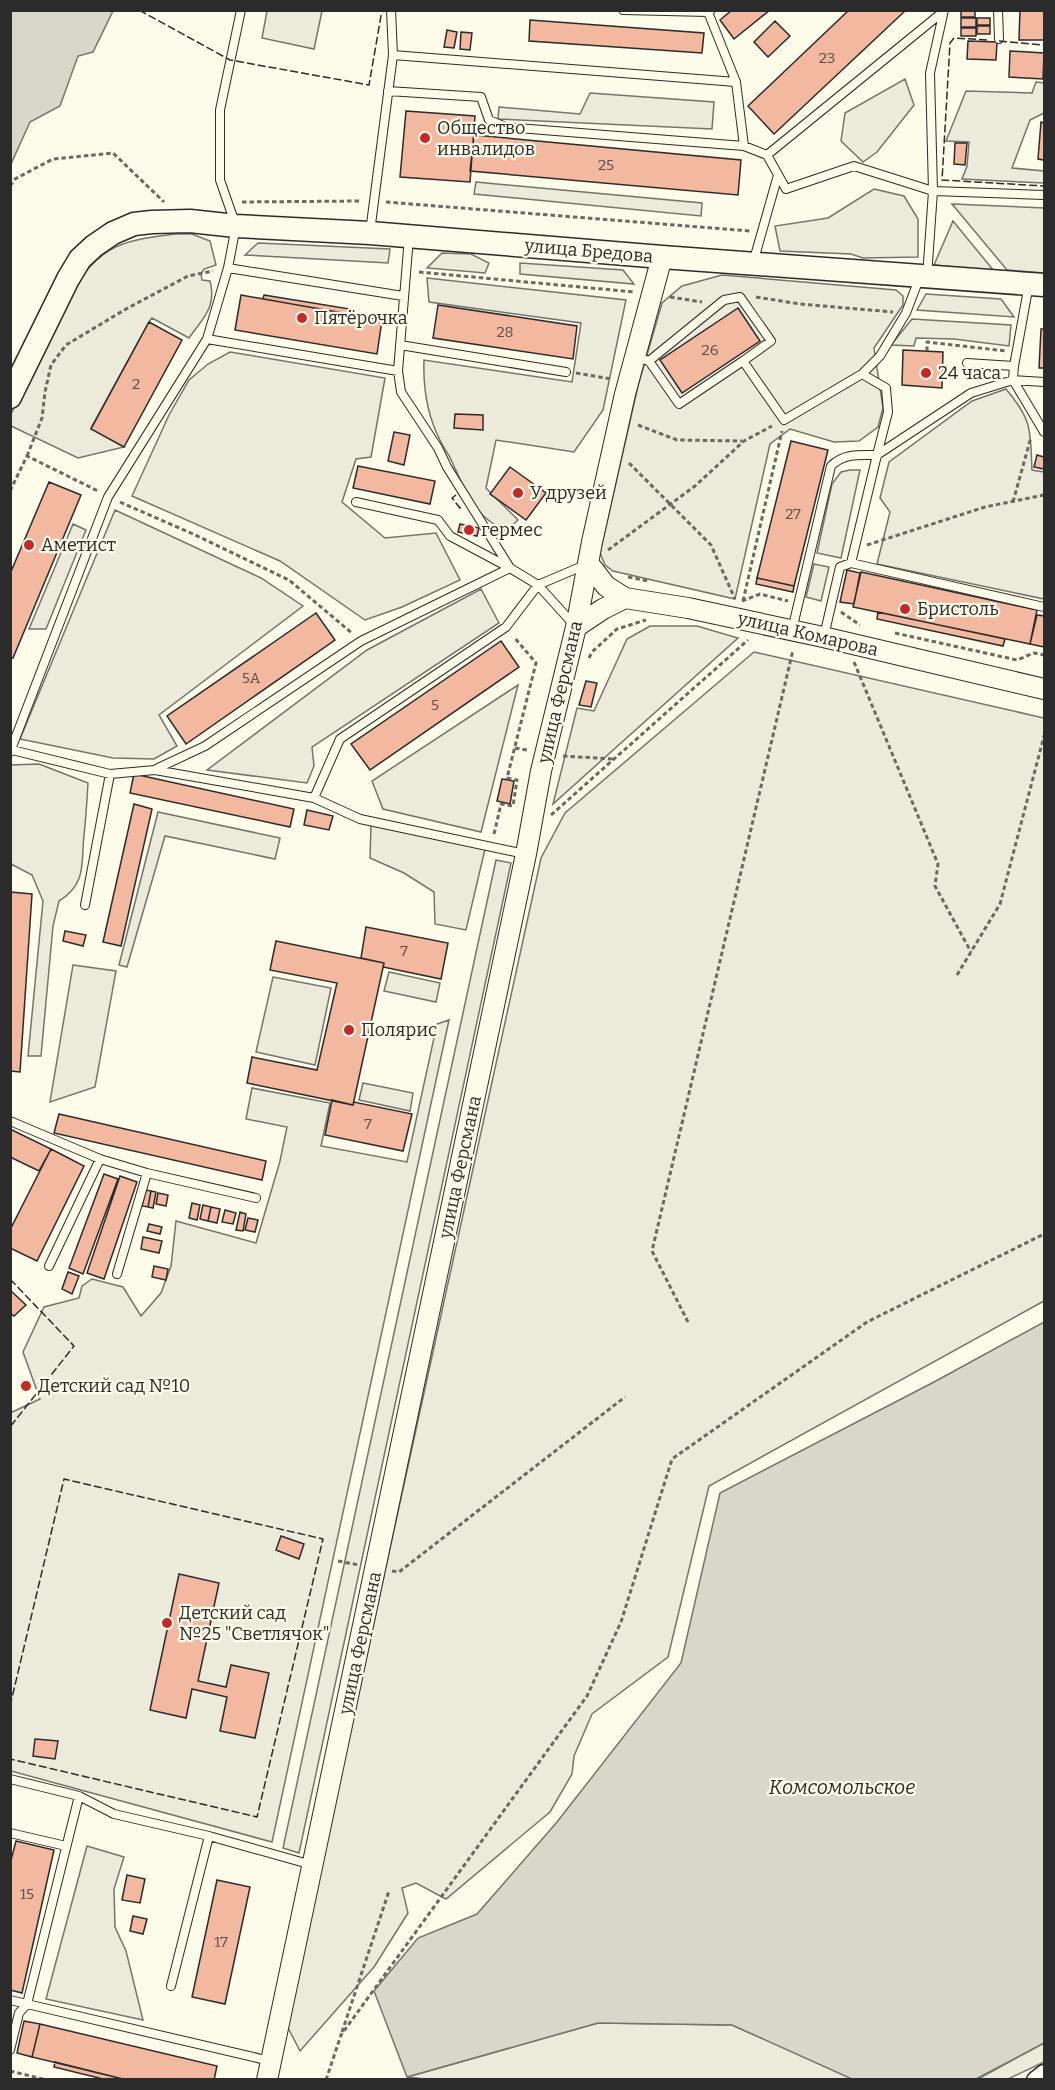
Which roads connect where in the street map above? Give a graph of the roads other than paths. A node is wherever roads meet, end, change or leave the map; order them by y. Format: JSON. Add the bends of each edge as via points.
{"nodes":[{"id":1,"x":241,"y":10,"type":"edge"},
{"id":2,"x":391,"y":10,"type":"edge"},
{"id":3,"x":623,"y":10,"type":"edge"},
{"id":4,"x":998,"y":10,"type":"edge"},
{"id":5,"x":710,"y":11,"type":"edge"},
{"id":6,"x":944,"y":11,"type":"edge"},
{"id":7,"x":999,"y":39,"type":"dead end"},
{"id":8,"x":393,"y":56,"type":"junction"},
{"id":9,"x":736,"y":82,"type":"junction"},
{"id":10,"x":388,"y":91,"type":"junction"},
{"id":11,"x":744,"y":146,"type":"junction"},
{"id":12,"x":767,"y":155,"type":"junction"},
{"id":13,"x":778,"y":175,"type":"junction"},
{"id":14,"x":933,"y":191,"type":"junction"},
{"id":15,"x":1044,"y":195,"type":"edge"},
{"id":16,"x":236,"y":226,"type":"junction"},
{"id":17,"x":370,"y":233,"type":"junction"},
{"id":18,"x":409,"y":237,"type":"junction"},
{"id":19,"x":662,"y":257,"type":"junction"},
{"id":20,"x":753,"y":264,"type":"junction"},
{"id":21,"x":228,"y":268,"type":"junction"},
{"id":22,"x":923,"y":277,"type":"junction"},
{"id":23,"x":1037,"y":284,"type":"edge"},
{"id":24,"x":403,"y":296,"type":"junction"},
{"id":25,"x":207,"y":339,"type":"junction"},
{"id":26,"x":400,"y":345,"type":"junction"},
{"id":27,"x":642,"y":359,"type":"junction"},
{"id":28,"x":743,"y":361,"type":"junction"},
{"id":29,"x":967,"y":363,"type":"dead end"},
{"id":30,"x":1014,"y":366,"type":"junction"},
{"id":31,"x":398,"y":371,"type":"junction"},
{"id":32,"x":566,"y":372,"type":"road end"},
{"id":33,"x":862,"y":374,"type":"junction"},
{"id":34,"x":1013,"y":380,"type":"junction"},
{"id":35,"x":1044,"y":382,"type":"edge"},
{"id":36,"x":10,"y":397,"type":"edge"},
{"id":37,"x":1044,"y":432,"type":"edge"},
{"id":38,"x":877,"y":455,"type":"junction"},
{"id":39,"x":356,"y":502,"type":"dead end"},
{"id":40,"x":594,"y":560,"type":"junction"},
{"id":41,"x":851,"y":563,"type":"junction"},
{"id":42,"x":510,"y":568,"type":"junction"},
{"id":43,"x":538,"y":585,"type":"junction"},
{"id":44,"x":625,"y":598,"type":"junction"},
{"id":45,"x":1044,"y":607,"type":"edge"},
{"id":46,"x":576,"y":627,"type":"junction"},
{"id":47,"x":794,"y":637,"type":"junction"},
{"id":48,"x":823,"y":637,"type":"junction"},
{"id":49,"x":1044,"y":689,"type":"edge"},
{"id":50,"x":11,"y":751,"type":"edge"},
{"id":51,"x":155,"y":770,"type":"junction"},
{"id":52,"x":110,"y":774,"type":"junction"},
{"id":53,"x":314,"y":798,"type":"junction"},
{"id":54,"x":526,"y":854,"type":"junction"},
{"id":55,"x":85,"y":905,"type":"dead end"},
{"id":56,"x":10,"y":1121,"type":"edge"},
{"id":57,"x":100,"y":1160,"type":"junction"},
{"id":58,"x":147,"y":1173,"type":"junction"},
{"id":59,"x":256,"y":1198,"type":"dead end"},
{"id":60,"x":49,"y":1266,"type":"dead end"},
{"id":61,"x":117,"y":1274,"type":"dead end"},
{"id":62,"x":10,"y":1779,"type":"edge"},
{"id":63,"x":78,"y":1796,"type":"junction"},
{"id":64,"x":10,"y":1833,"type":"edge"},
{"id":65,"x":209,"y":1836,"type":"junction"},
{"id":66,"x":66,"y":1846,"type":"junction"},
{"id":67,"x":313,"y":1865,"type":"junction"},
{"id":68,"x":171,"y":1986,"type":"dead end"},
{"id":69,"x":10,"y":2000,"type":"edge"},
{"id":70,"x":27,"y":2004,"type":"junction"},
{"id":71,"x":10,"y":2050,"type":"edge"},
{"id":72,"x":269,"y":2070,"type":"edge"},
{"id":73,"x":1044,"y":2073,"type":"edge"},
{"id":74,"x":1035,"y":2079,"type":"edge"}],
"edges":[{"from":1,"to":16,"type":"lane","via":[[220,110],[220,180]]},
{"from":2,"to":8,"type":"lane"},
{"from":3,"to":5,"type":"lane"},
{"from":4,"to":7,"type":"lane"},
{"from":5,"to":9,"type":"lane"},
{"from":6,"to":12,"type":"lane"},
{"from":6,"to":14,"type":"lane","via":[[930,73]]},
{"from":8,"to":9,"type":"lane"},
{"from":8,"to":10,"type":"lane"},
{"from":9,"to":11,"type":"lane"},
{"from":10,"to":11,"type":"lane","via":[[481,97],[489,120],[506,127]]},
{"from":10,"to":17,"type":"lane"},
{"from":11,"to":12,"type":"lane"},
{"from":12,"to":13,"type":"lane"},
{"from":13,"to":14,"type":"lane","via":[[786,189],[854,166]]},
{"from":13,"to":20,"type":"lane"},
{"from":14,"to":15,"type":"lane"},
{"from":14,"to":22,"type":"lane"},
{"from":16,"to":17,"type":"main road","name":"улица Бредова"},
{"from":16,"to":21,"type":"lane"},
{"from":16,"to":36,"type":"main road","name":"улица Бредова","via":[[190,221],[134,224],[94,246],[68,279]]},
{"from":17,"to":18,"type":"main road","name":"улица Бредова"},
{"from":18,"to":19,"type":"main road","name":"улица Бредова"},
{"from":18,"to":24,"type":"lane"},
{"from":19,"to":20,"type":"main road","name":"улица Бредова"},
{"from":19,"to":27,"type":"street","name":"улица Ферсмана"},
{"from":20,"to":22,"type":"main road","name":"улица Бредова"},
{"from":21,"to":24,"type":"lane"},
{"from":21,"to":25,"type":"lane"},
{"from":22,"to":23,"type":"main road","name":"улица Бредова"},
{"from":22,"to":33,"type":"lane","via":[[880,356]]},
{"from":23,"to":30,"type":"lane"},
{"from":24,"to":26,"type":"lane"},
{"from":25,"to":31,"type":"lane"},
{"from":25,"to":50,"type":"lane","via":[[108,497]]},
{"from":26,"to":31,"type":"lane"},
{"from":26,"to":32,"type":"lane"},
{"from":27,"to":28,"type":"lane","via":[[679,404]]},
{"from":27,"to":28,"type":"lane","via":[[724,300],[740,297],[771,341]]},
{"from":27,"to":40,"type":"street","name":"улица Ферсмана","via":[[628,381],[592,542]]},
{"from":28,"to":33,"type":"lane","via":[[784,420]]},
{"from":29,"to":30,"type":"lane"},
{"from":30,"to":34,"type":"lane"},
{"from":31,"to":42,"type":"lane","via":[[401,392]]},
{"from":33,"to":38,"type":"lane","via":[[886,388],[888,412]]},
{"from":34,"to":35,"type":"lane"},
{"from":34,"to":37,"type":"lane"},
{"from":34,"to":38,"type":"lane","via":[[971,393]]},
{"from":38,"to":41,"type":"lane"},
{"from":38,"to":47,"type":"lane","via":[[840,457],[831,466]]},
{"from":39,"to":42,"type":"lane","via":[[438,520],[450,536]]},
{"from":40,"to":43,"type":"lane"},
{"from":40,"to":44,"type":"street","via":[[606,586]]},
{"from":40,"to":46,"type":"street","name":"улица Ферсмана"},
{"from":41,"to":45,"type":"lane"},
{"from":41,"to":48,"type":"lane","via":[[840,567]]},
{"from":42,"to":43,"type":"lane"},
{"from":42,"to":51,"type":"lane","via":[[361,641],[205,746]]},
{"from":43,"to":46,"type":"lane"},
{"from":43,"to":53,"type":"lane","via":[[506,627],[340,739]]},
{"from":44,"to":46,"type":"street"},
{"from":44,"to":47,"type":"street","name":"улица Комарова","via":[[688,608]]},
{"from":46,"to":54,"type":"street","name":"улица Ферсмана","via":[[545,753]]},
{"from":47,"to":48,"type":"street","name":"улица Комарова"},
{"from":48,"to":49,"type":"street","name":"улица Комарова"},
{"from":50,"to":52,"type":"lane"},
{"from":51,"to":52,"type":"lane"},
{"from":51,"to":53,"type":"lane"},
{"from":52,"to":55,"type":"lane"},
{"from":53,"to":54,"type":"lane","via":[[360,819]]},
{"from":54,"to":67,"type":"street","name":"улица Ферсмана"},
{"from":56,"to":57,"type":"lane"},
{"from":57,"to":58,"type":"lane"},
{"from":57,"to":60,"type":"lane"},
{"from":58,"to":59,"type":"lane"},
{"from":58,"to":61,"type":"lane"},
{"from":62,"to":63,"type":"lane"},
{"from":63,"to":65,"type":"lane","via":[[114,1814]]},
{"from":63,"to":66,"type":"lane"},
{"from":64,"to":66,"type":"lane"},
{"from":65,"to":67,"type":"lane"},
{"from":65,"to":68,"type":"lane"},
{"from":66,"to":70,"type":"lane"},
{"from":67,"to":72,"type":"street","name":"улица Ферсмана"},
{"from":69,"to":70,"type":"lane"},
{"from":70,"to":71,"type":"lane","via":[[19,2013]]},
{"from":70,"to":72,"type":"lane"},
{"from":73,"to":74,"type":"street"}]}
